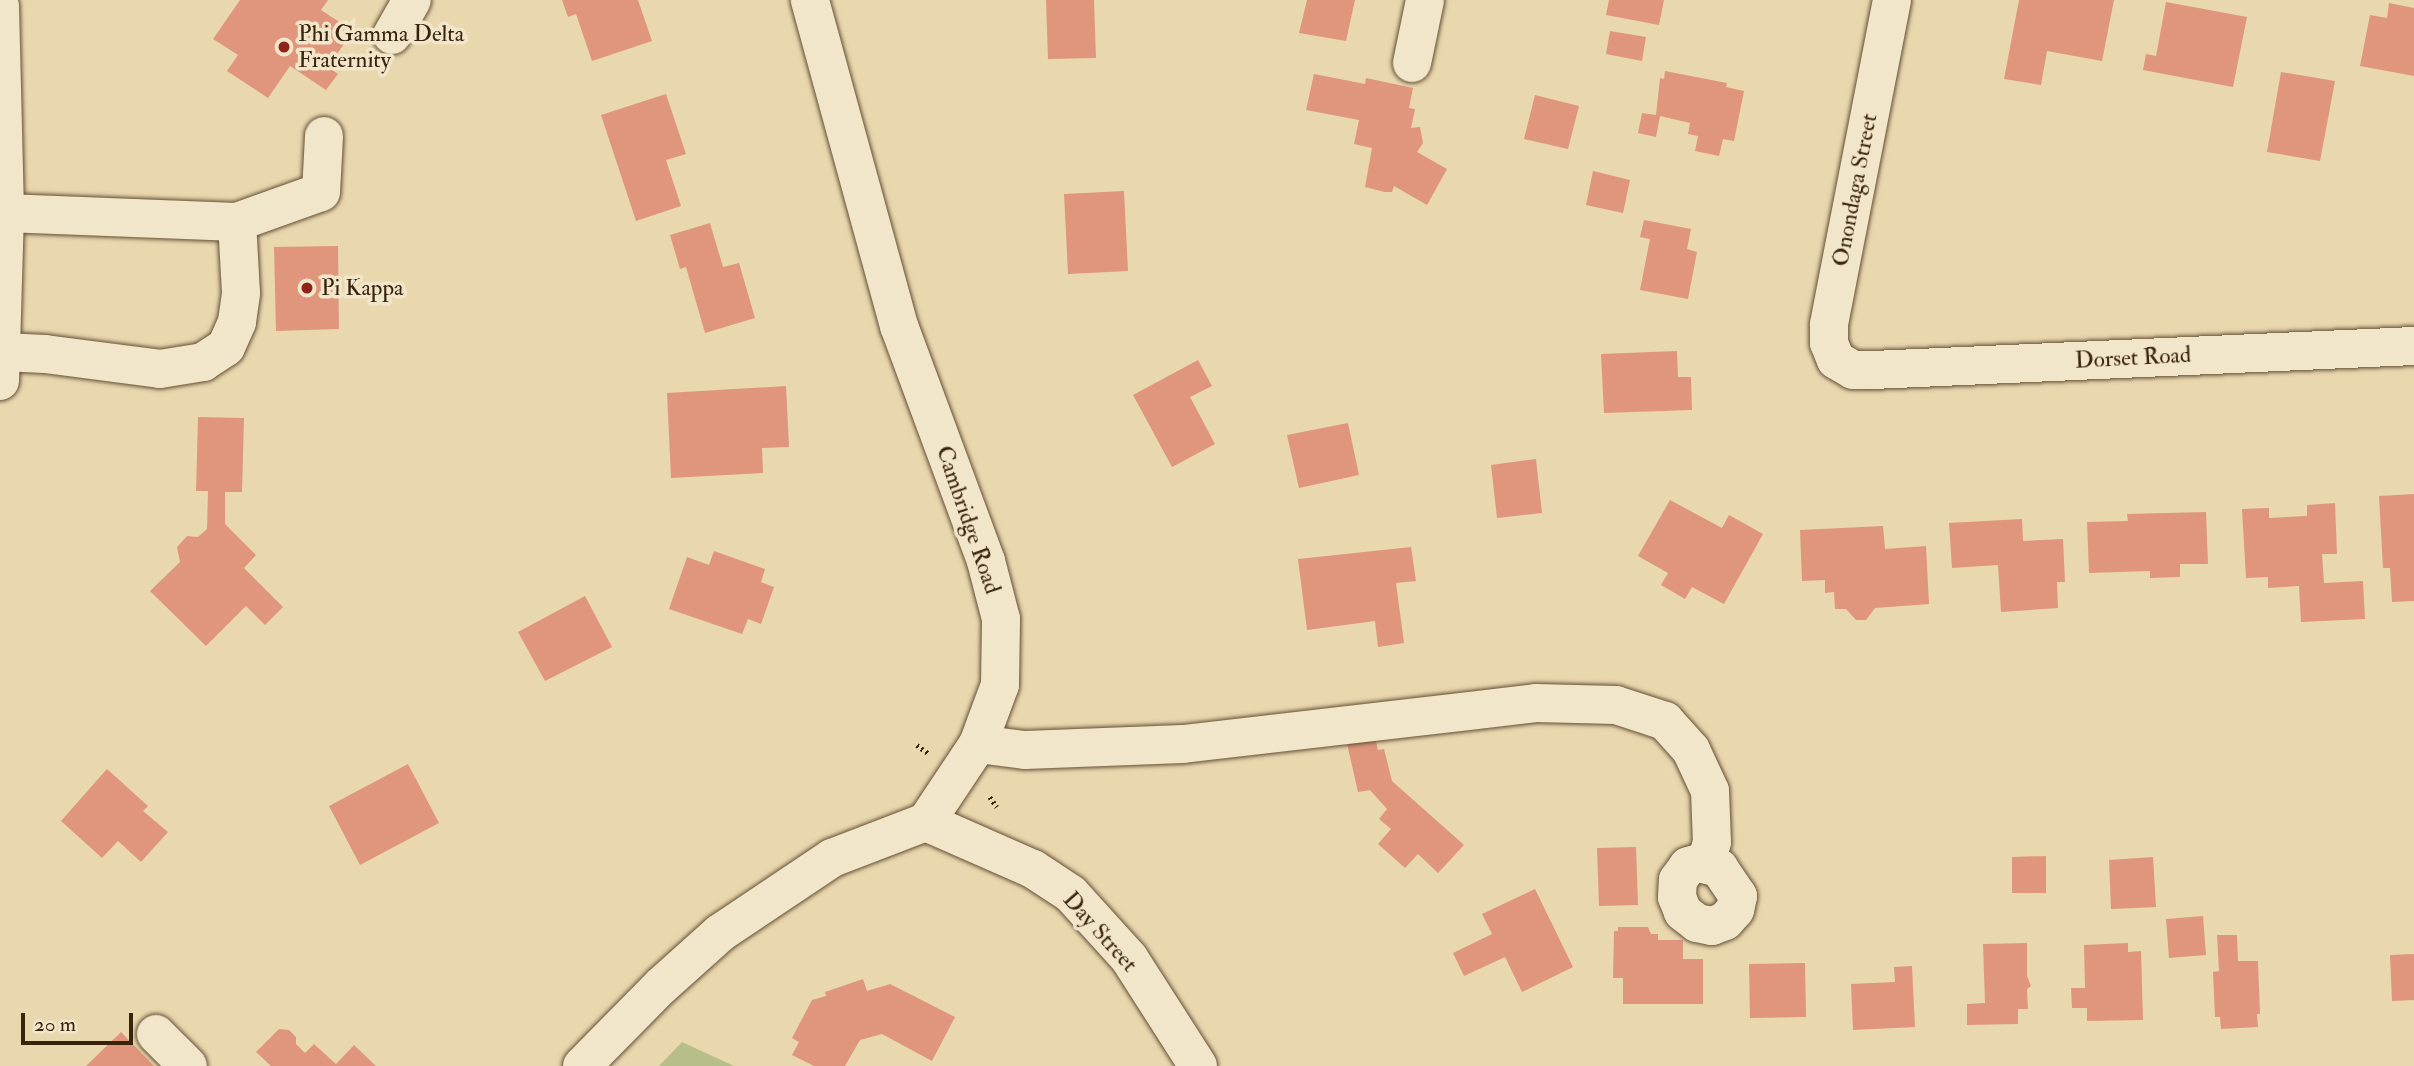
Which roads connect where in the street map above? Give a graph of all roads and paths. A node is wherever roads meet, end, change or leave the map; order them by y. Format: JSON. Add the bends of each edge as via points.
{"nodes":[{"id":1,"x":412,"y":0,"type":"edge"},
{"id":2,"x":810,"y":0,"type":"edge"},
{"id":3,"x":1425,"y":0,"type":"edge"},
{"id":4,"x":1892,"y":0,"type":"edge"},
{"id":5,"x":0,"y":6,"type":"edge"},
{"id":6,"x":392,"y":35,"type":"dead end"},
{"id":7,"x":1412,"y":63,"type":"dead end"},
{"id":8,"x":324,"y":136,"type":"dead end"},
{"id":9,"x":5,"y":213,"type":"junction"},
{"id":10,"x":237,"y":222,"type":"junction"},
{"id":11,"x":2414,"y":345,"type":"edge"},
{"id":12,"x":1,"y":367,"type":"edge"},
{"id":13,"x":1853,"y":370,"type":"joint"},
{"id":14,"x":978,"y":744,"type":"junction"},
{"id":15,"x":926,"y":822,"type":"junction"},
{"id":16,"x":1706,"y":863,"type":"dead end"},
{"id":17,"x":156,"y":1034,"type":"dead end"},
{"id":18,"x":187,"y":1066,"type":"edge"},
{"id":19,"x":582,"y":1066,"type":"edge"},
{"id":20,"x":1198,"y":1066,"type":"edge"}],
"edges":[{"from":1,"to":6,"type":"street"},
{"from":2,"to":14,"type":"street","name":"Cambridge Road","via":[[899,326],[986,561],[1001,619],[1000,685]]},
{"from":3,"to":7,"type":"street"},
{"from":4,"to":13,"type":"street","name":"Onondaga Street","via":[[1829,325],[1829,343],[1836,360]]},
{"from":5,"to":9,"type":"street"},
{"from":8,"to":10,"type":"street","via":[[321,192]]},
{"from":9,"to":10,"type":"street"},
{"from":9,"to":12,"type":"street"},
{"from":10,"to":12,"type":"street","via":[[241,293],[237,322],[226,347],[203,362],[160,369],[45,354]]},
{"from":11,"to":13,"type":"street","name":"Dorset Road"},
{"from":14,"to":15,"type":"street","name":"Cambridge Road"},
{"from":14,"to":16,"type":"street","via":[[1025,750],[1183,744],[1536,703],[1616,705],[1665,721],[1691,750],[1710,791],[1712,842]]},
{"from":15,"to":19,"type":"street","via":[[832,858],[720,933]]},
{"from":15,"to":20,"type":"street","name":"Day Street","via":[[1033,869],[1071,894],[1129,958]]},
{"from":17,"to":18,"type":"street"}]}
